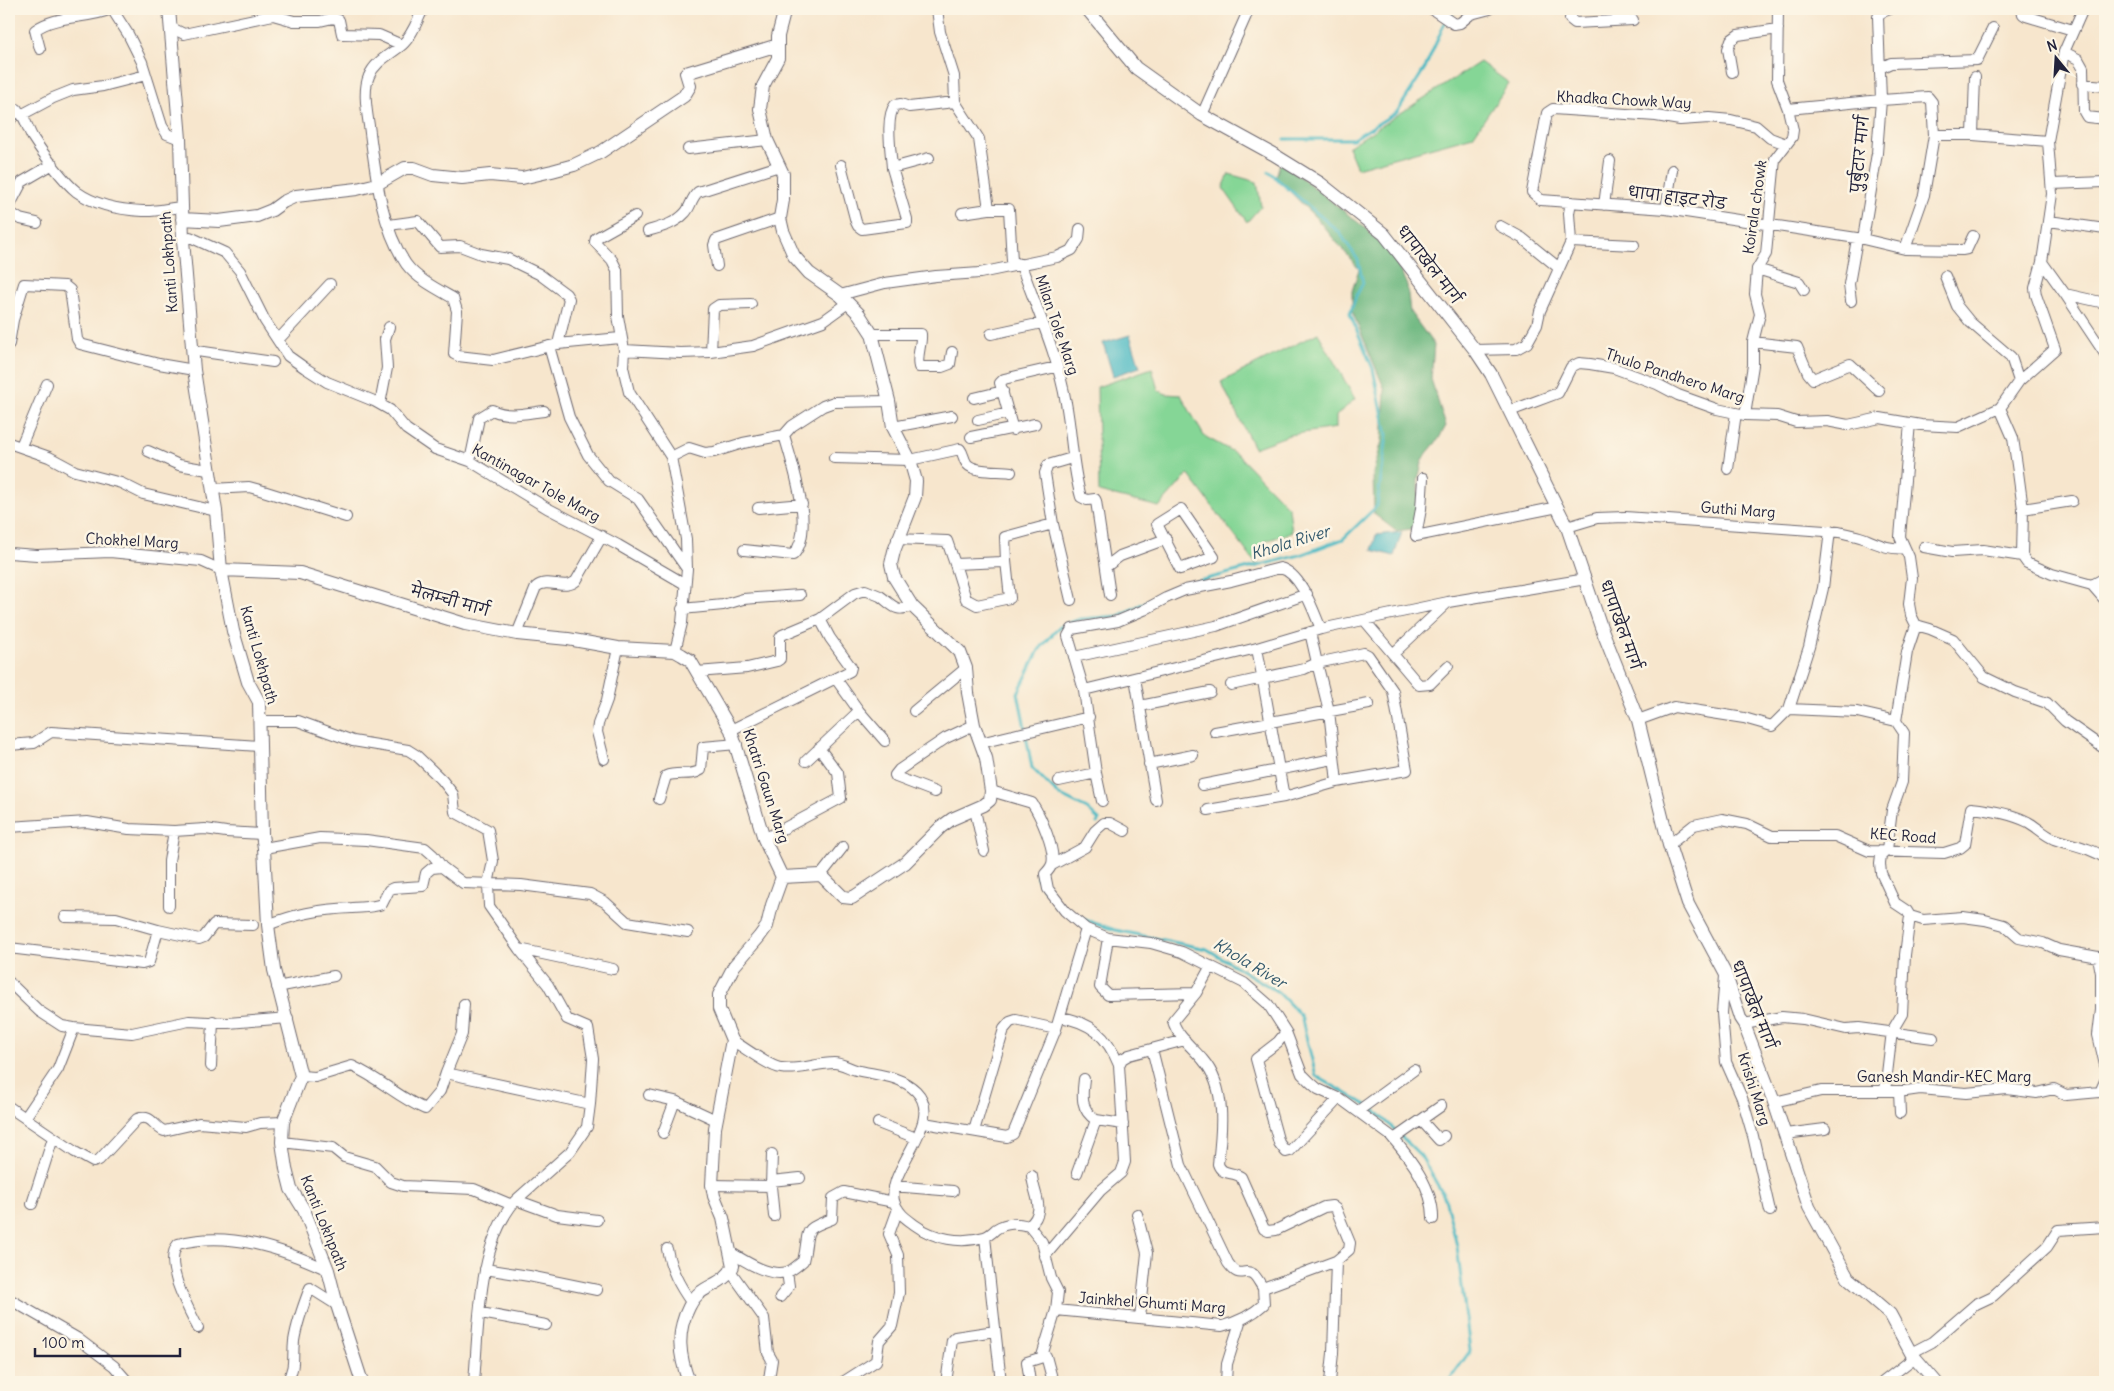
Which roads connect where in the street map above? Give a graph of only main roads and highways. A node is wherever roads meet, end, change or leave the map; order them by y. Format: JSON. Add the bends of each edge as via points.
{"nodes":[{"id":1,"x":170,"y":9,"type":"edge"},
{"id":2,"x":785,"y":9,"type":"edge"},
{"id":3,"x":1087,"y":9,"type":"edge"},
{"id":4,"x":778,"y":45,"type":"junction"},
{"id":5,"x":181,"y":213,"type":"junction"},
{"id":6,"x":221,"y":570,"type":"junction"},
{"id":7,"x":675,"y":651,"type":"joint"},
{"id":8,"x":782,"y":877,"type":"junction"},
{"id":9,"x":362,"y":1382,"type":"edge"},
{"id":10,"x":689,"y":1382,"type":"edge"},
{"id":11,"x":1936,"y":1382,"type":"edge"}],
"edges":[{"from":1,"to":5,"type":"main road","name":"Kanti Lokhpath","via":[[180,140]]},
{"from":2,"to":4,"type":"main road"},
{"from":3,"to":11,"type":"main road","name":"धापाखेल मार्ग","via":[[1136,68],[1202,115],[1320,183],[1384,234],[1491,374],[1567,527],[1601,627],[1638,720],[1669,845],[1688,904],[1726,975],[1809,1207],[1848,1278],[1890,1314],[1912,1355]]},
{"from":4,"to":5,"type":"main road","via":[[686,73],[690,86],[684,96],[602,152],[574,165],[522,178],[490,175],[462,178],[405,168],[377,184],[296,196],[257,216],[219,221]]},
{"from":4,"to":8,"type":"main road","via":[[778,58],[763,86],[760,109],[767,140],[783,174],[780,218],[794,256],[809,273],[844,299],[872,334],[893,427],[910,460],[916,482],[915,497],[897,539],[891,564],[894,577],[912,606],[960,652],[991,791],[990,800],[952,819],[905,863],[852,898],[843,897],[821,875]]},
{"from":5,"to":6,"type":"main road","name":"Kanti Lokhpath","via":[[194,370],[216,511]]},
{"from":6,"to":7,"type":"main road","name":"मेलम्ची मार्ग","via":[[300,573],[427,614],[517,634],[618,648]]},
{"from":6,"to":9,"type":"main road","name":"Kanti Lokhpath","via":[[233,631],[248,682],[259,702],[268,925],[277,987],[288,1018],[301,1076],[283,1122],[282,1142],[291,1189],[304,1210],[328,1270]]},
{"from":7,"to":8,"type":"main road","name":"Khatri Gaun Marg","via":[[690,660],[732,730],[764,839]]},
{"from":8,"to":10,"type":"main road","via":[[767,926],[734,966],[719,995],[719,1010],[732,1040],[716,1120],[712,1185],[734,1266],[731,1272],[698,1293],[680,1328],[680,1347]]}]}
